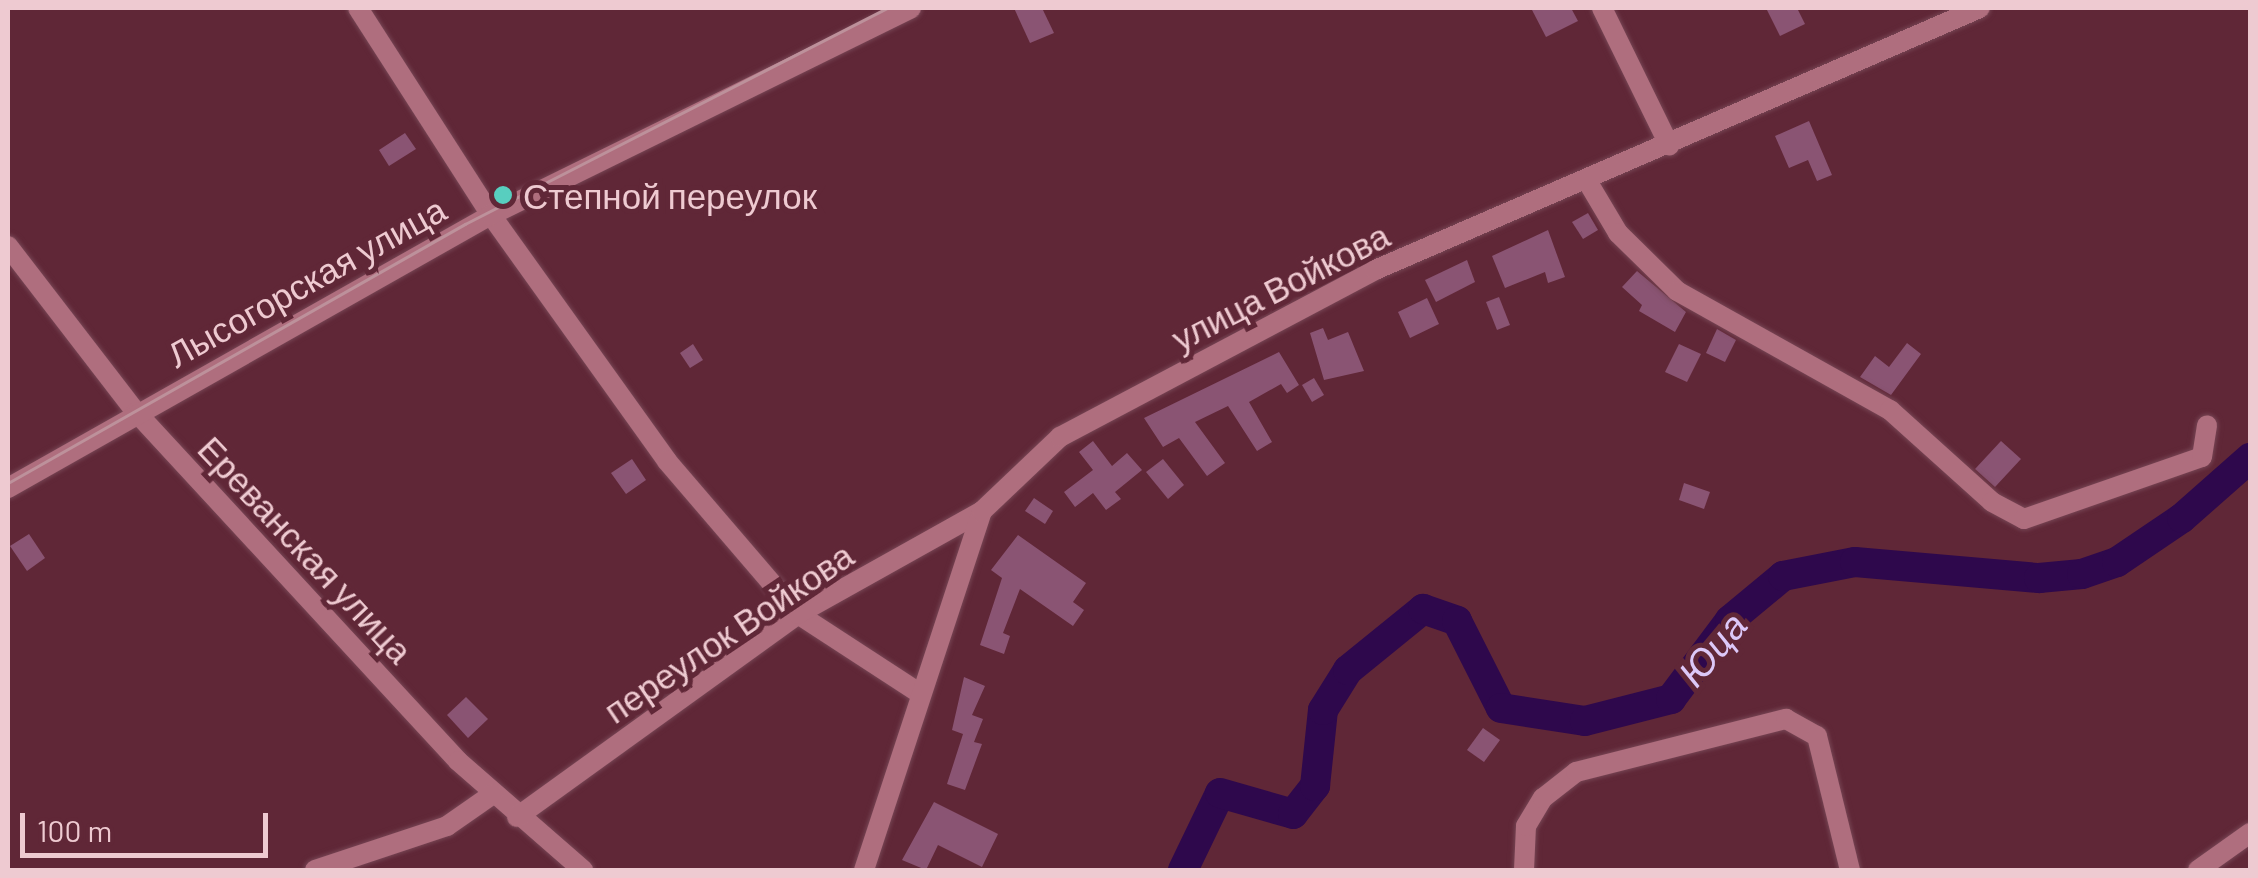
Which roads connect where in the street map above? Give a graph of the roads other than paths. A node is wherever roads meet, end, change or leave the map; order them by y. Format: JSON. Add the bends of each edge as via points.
{"nodes":[{"id":1,"x":358,"y":8,"type":"edge"},
{"id":2,"x":911,"y":8,"type":"edge"},
{"id":3,"x":1602,"y":8,"type":"edge"},
{"id":4,"x":1980,"y":8,"type":"edge"},
{"id":5,"x":1669,"y":145,"type":"junction"},
{"id":6,"x":1586,"y":179,"type":"junction"},
{"id":7,"x":491,"y":215,"type":"junction"},
{"id":8,"x":8,"y":246,"type":"edge"},
{"id":9,"x":136,"y":412,"type":"junction"},
{"id":10,"x":2207,"y":425,"type":"dead end"},
{"id":11,"x":8,"y":488,"type":"edge"},
{"id":12,"x":982,"y":511,"type":"junction"},
{"id":13,"x":798,"y":614,"type":"junction"},
{"id":14,"x":919,"y":693,"type":"junction"},
{"id":15,"x":493,"y":794,"type":"junction"},
{"id":16,"x":517,"y":817,"type":"junction"},
{"id":17,"x":2250,"y":833,"type":"edge"},
{"id":18,"x":315,"y":870,"type":"edge"},
{"id":19,"x":583,"y":870,"type":"edge"},
{"id":20,"x":864,"y":870,"type":"edge"},
{"id":21,"x":1524,"y":870,"type":"edge"},
{"id":22,"x":1850,"y":870,"type":"edge"},
{"id":23,"x":2198,"y":870,"type":"edge"}],
"edges":[{"from":1,"to":7,"type":"street"},
{"from":2,"to":7,"type":"street","name":"Лысогорская улица"},
{"from":3,"to":5,"type":"street"},
{"from":4,"to":5,"type":"street","name":"улица Войкова"},
{"from":5,"to":6,"type":"street","name":"улица Войкова"},
{"from":6,"to":10,"type":"street","via":[[1618,234],[1677,290],[1890,410],[1992,502],[2024,519],[2202,457]]},
{"from":6,"to":12,"type":"street","name":"улица Войкова","via":[[1375,270],[1060,437]]},
{"from":7,"to":9,"type":"street","name":"Лысогорская улица"},
{"from":7,"to":13,"type":"street","via":[[667,461]]},
{"from":8,"to":9,"type":"street","name":"Ереванская улица"},
{"from":9,"to":11,"type":"street","name":"Лысогорская улица"},
{"from":9,"to":15,"type":"street","name":"Ереванская улица"},
{"from":12,"to":13,"type":"street","name":"переулок Войкова"},
{"from":12,"to":14,"type":"street","name":"улица Войкова"},
{"from":13,"to":14,"type":"street"},
{"from":13,"to":16,"type":"street","name":"переулок Войкова"},
{"from":14,"to":20,"type":"street","name":"улица Войкова"},
{"from":15,"to":16,"type":"street","name":"Ереванская улица"},
{"from":15,"to":18,"type":"street","via":[[447,826]]},
{"from":16,"to":19,"type":"street","name":"Ереванская улица"},
{"from":17,"to":23,"type":"street"},
{"from":21,"to":22,"type":"street","via":[[1526,826],[1543,798],[1576,772],[1786,719],[1817,736]]}]}
